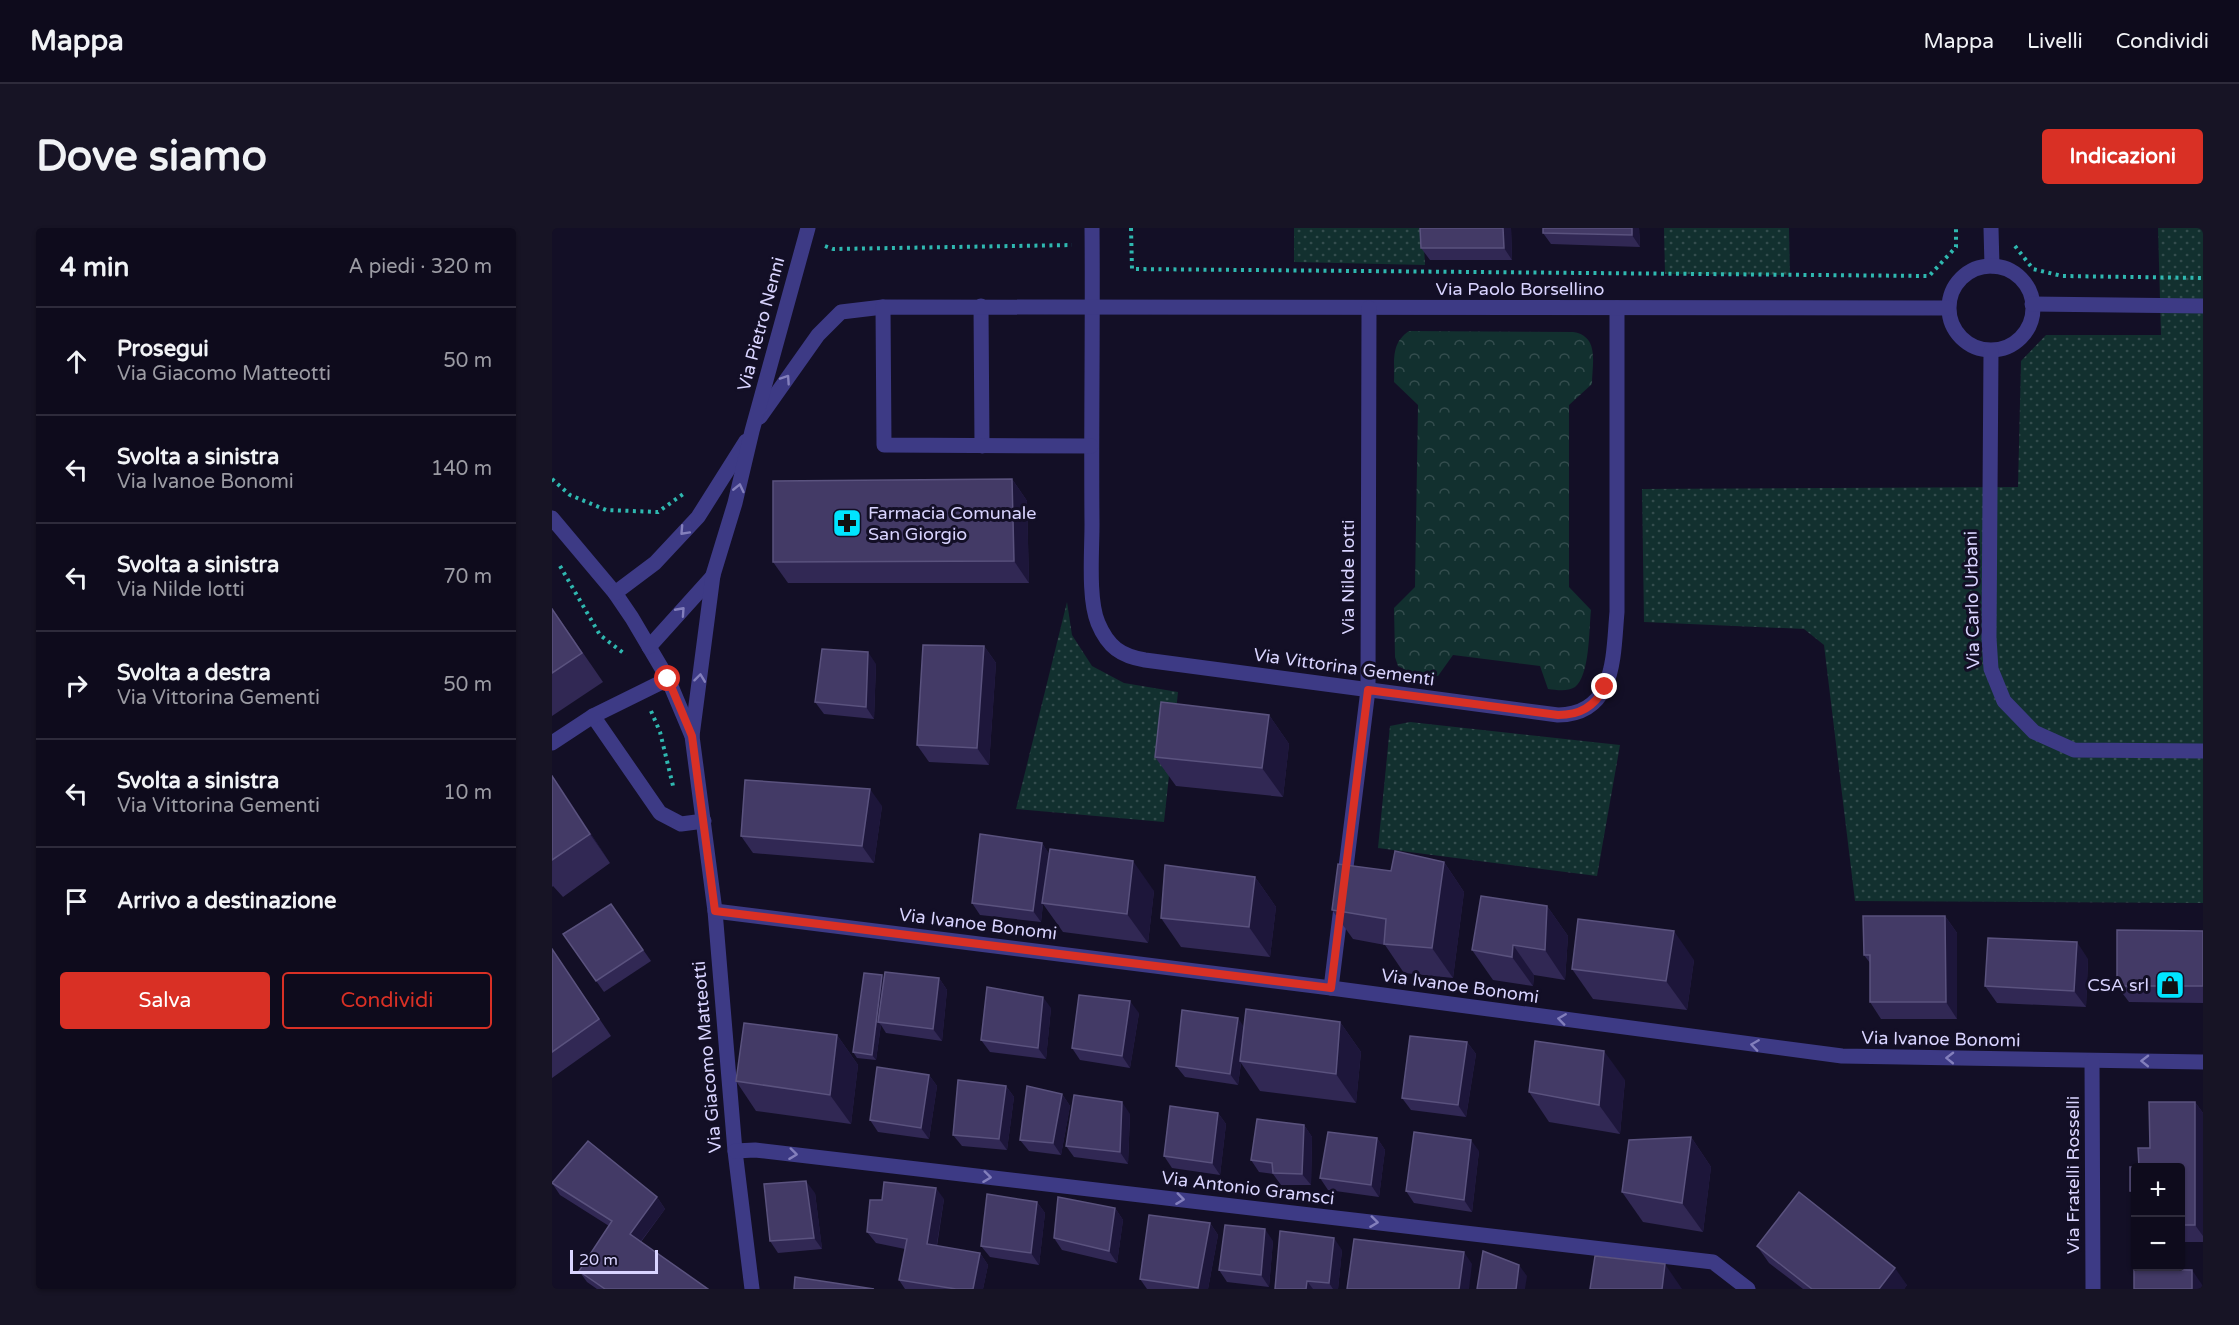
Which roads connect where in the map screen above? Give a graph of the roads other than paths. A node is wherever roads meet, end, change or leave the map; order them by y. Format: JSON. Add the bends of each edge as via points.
{"nodes":[{"id":1,"x":1092,"y":228,"type":"edge"},
{"id":2,"x":1991,"y":228,"type":"edge"},
{"id":3,"x":806,"y":233,"type":"edge"},
{"id":4,"x":1992,"y":266,"type":"junction"},
{"id":5,"x":2032,"y":304,"type":"junction"},
{"id":6,"x":981,"y":306,"type":"junction"},
{"id":7,"x":2203,"y":306,"type":"edge"},
{"id":8,"x":883,"y":307,"type":"junction"},
{"id":9,"x":1093,"y":307,"type":"junction"},
{"id":10,"x":1369,"y":308,"type":"junction"},
{"id":11,"x":1617,"y":308,"type":"junction"},
{"id":12,"x":1948,"y":308,"type":"junction"},
{"id":13,"x":1991,"y":351,"type":"junction"},
{"id":14,"x":752,"y":429,"type":"junction"},
{"id":15,"x":982,"y":446,"type":"junction"},
{"id":16,"x":1091,"y":446,"type":"junction"},
{"id":17,"x":552,"y":518,"type":"edge"},
{"id":18,"x":713,"y":575,"type":"junction"},
{"id":19,"x":615,"y":592,"type":"junction"},
{"id":20,"x":649,"y":647,"type":"junction"},
{"id":21,"x":668,"y":679,"type":"junction"},
{"id":22,"x":1368,"y":690,"type":"junction"},
{"id":23,"x":593,"y":716,"type":"junction"},
{"id":24,"x":692,"y":736,"type":"junction"},
{"id":25,"x":552,"y":743,"type":"edge"},
{"id":26,"x":2203,"y":751,"type":"edge"},
{"id":27,"x":704,"y":821,"type":"junction"},
{"id":28,"x":715,"y":911,"type":"junction"},
{"id":29,"x":1331,"y":988,"type":"junction"},
{"id":30,"x":2092,"y":1061,"type":"junction"},
{"id":31,"x":2203,"y":1062,"type":"edge"},
{"id":32,"x":735,"y":1151,"type":"junction"},
{"id":33,"x":752,"y":1289,"type":"edge"},
{"id":34,"x":1748,"y":1289,"type":"edge"},
{"id":35,"x":2093,"y":1289,"type":"edge"}],
"edges":[{"from":1,"to":9,"type":"street","name":"Via Vittorina Gementi"},
{"from":2,"to":4,"type":"street"},
{"from":3,"to":14,"type":"street","name":"Via Pietro Nenni"},
{"from":4,"to":5,"type":"street","via":[[2017,275],[2026,285]]},
{"from":4,"to":12,"type":"street","via":[[1978,268],[1961,279],[1950,296]]},
{"from":5,"to":7,"type":"street"},
{"from":5,"to":13,"type":"street","via":[[2031,324],[2024,334],[2009,346]]},
{"from":6,"to":8,"type":"street","name":"Via Paolo Borsellino"},
{"from":6,"to":9,"type":"street","name":"Via Paolo Borsellino"},
{"from":6,"to":15,"type":"street"},
{"from":14,"to":8,"type":"street","name":"Via Paolo Borsellino","one_way":true,"via":[[818,335],[841,312]]},
{"from":8,"to":15,"type":"street","via":[[884,445]]},
{"from":9,"to":10,"type":"street","name":"Via Paolo Borsellino"},
{"from":9,"to":16,"type":"street","name":"Via Vittorina Gementi"},
{"from":10,"to":11,"type":"street","name":"Via Paolo Borsellino"},
{"from":10,"to":22,"type":"street","name":"Via Nilde Iotti"},
{"from":11,"to":12,"type":"street","name":"Via Paolo Borsellino"},
{"from":11,"to":22,"type":"street","name":"Via Vittorina Gementi","via":[[1617,612],[1612,662],[1600,697],[1581,711],[1558,715]]},
{"from":12,"to":13,"type":"street","via":[[1957,334],[1966,343]]},
{"from":13,"to":26,"type":"street","name":"Via Carlo Urbani","via":[[1989,638],[1991,669],[2004,701],[2034,732],[2074,750]]},
{"from":18,"to":14,"type":"street","name":"Via Pietro Nenni","one_way":true},
{"from":14,"to":19,"type":"street","name":"Via Pietro Nenni","one_way":true,"via":[[698,517],[655,563]]},
{"from":15,"to":16,"type":"street"},
{"from":16,"to":22,"type":"street","name":"Via Vittorina Gementi","via":[[1093,608],[1113,649],[1145,660]]},
{"from":17,"to":19,"type":"street","name":"Via Giacomo Matteotti"},
{"from":20,"to":18,"type":"street","name":"Via Pietro Nenni","one_way":true},
{"from":24,"to":18,"type":"street","name":"Via Pietro Nenni","one_way":true},
{"from":19,"to":20,"type":"street","name":"Via Giacomo Matteotti"},
{"from":20,"to":21,"type":"street","name":"Via Giacomo Matteotti"},
{"from":21,"to":23,"type":"street"},
{"from":21,"to":24,"type":"street","name":"Via Giacomo Matteotti"},
{"from":22,"to":29,"type":"street","name":"Via Nilde Iotti"},
{"from":23,"to":25,"type":"street"},
{"from":23,"to":27,"type":"street","via":[[660,813],[681,824]]},
{"from":24,"to":27,"type":"street","name":"Via Giacomo Matteotti"},
{"from":27,"to":28,"type":"street","name":"Via Giacomo Matteotti"},
{"from":28,"to":29,"type":"street","name":"Via Ivanoe Bonomi"},
{"from":28,"to":32,"type":"street","name":"Via Giacomo Matteotti"},
{"from":30,"to":29,"type":"street","name":"Via Ivanoe Bonomi","one_way":true,"via":[[1842,1056]]},
{"from":31,"to":30,"type":"street","name":"Via Ivanoe Bonomi","one_way":true},
{"from":30,"to":35,"type":"street","name":"Via Fratelli Rosselli"},
{"from":32,"to":33,"type":"street","name":"Via Giacomo Matteotti"},
{"from":32,"to":34,"type":"street","name":"Via Antonio Gramsci","one_way":true,"via":[[755,1150],[1713,1262]]}]}
